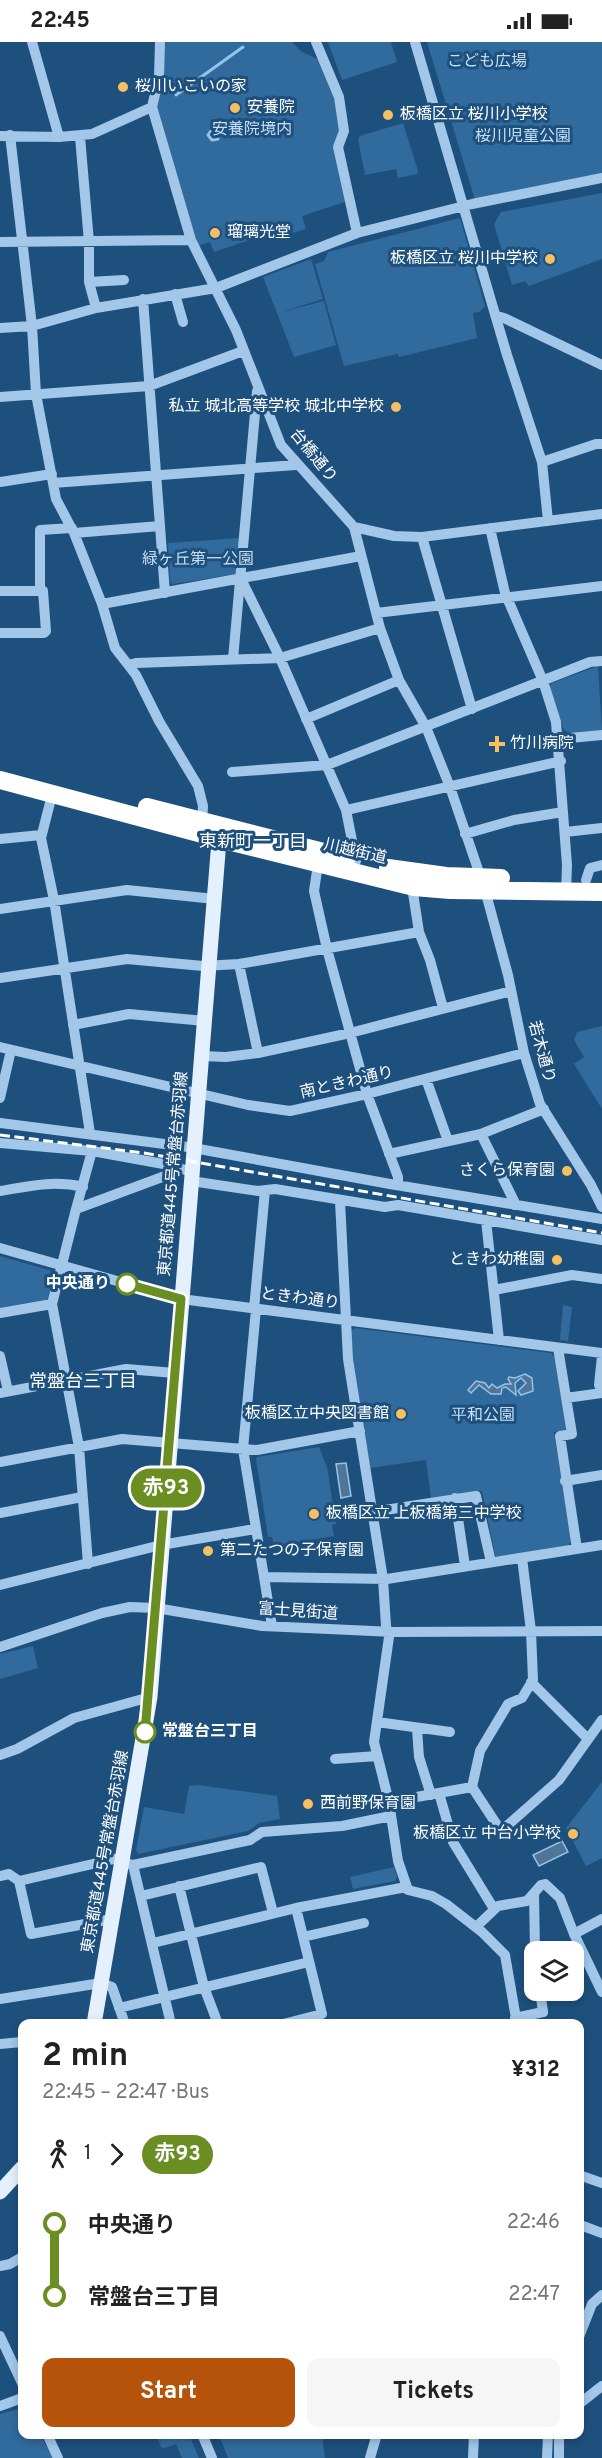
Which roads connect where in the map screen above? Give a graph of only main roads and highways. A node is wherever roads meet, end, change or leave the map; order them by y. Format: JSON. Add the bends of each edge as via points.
{"nodes":[{"id":1,"x":0,"y":768,"type":"edge"},
{"id":2,"x":0,"y":780,"type":"edge"},
{"id":3,"x":202,"y":828,"type":"junction"},
{"id":4,"x":220,"y":832,"type":"junction"},
{"id":5,"x":594,"y":881,"type":"edge"},
{"id":6,"x":483,"y":884,"type":"junction"},
{"id":7,"x":566,"y":886,"type":"junction"},
{"id":8,"x":602,"y":892,"type":"edge"},
{"id":9,"x":95,"y":2019,"type":"edge"},
{"id":10,"x":18,"y":2172,"type":"edge"},
{"id":11,"x":0,"y":2191,"type":"edge"}],
"edges":[{"from":1,"to":3,"type":"highway","name":"川越街道"},
{"from":2,"to":3,"type":"highway","name":"川越街道"},
{"from":3,"to":4,"type":"highway","name":"川越街道"},
{"from":4,"to":6,"type":"highway","name":"川越街道","via":[[411,873]]},
{"from":4,"to":6,"type":"highway","name":"川越街道","via":[[318,864],[414,886]]},
{"from":4,"to":9,"type":"main road","name":"東京都道445号常盤台赤羽線","via":[[194,1148],[187,1174],[150,1697],[126,1861]]},
{"from":5,"to":7,"type":"highway","name":"川越街道"},
{"from":6,"to":7,"type":"highway","name":"川越街道"},
{"from":7,"to":8,"type":"highway","name":"川越街道"},
{"from":10,"to":11,"type":"main road"}]}
